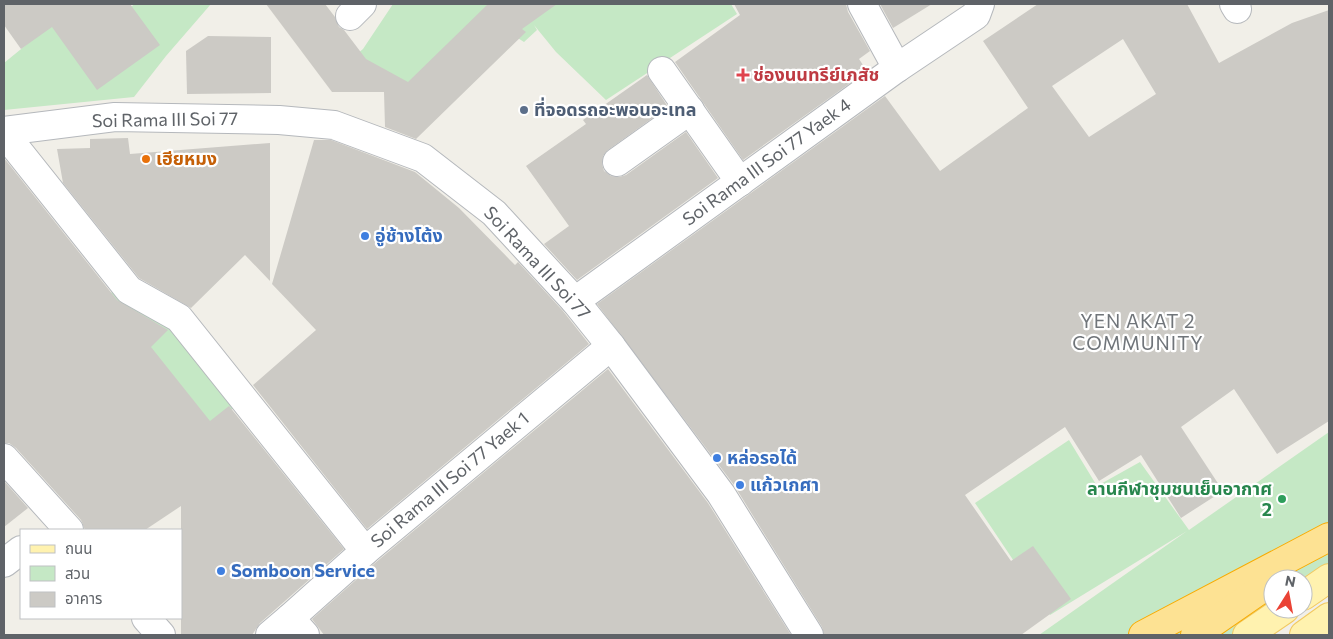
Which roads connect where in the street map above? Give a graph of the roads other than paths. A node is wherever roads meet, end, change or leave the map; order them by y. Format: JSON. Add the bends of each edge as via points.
{"nodes":[{"id":1,"x":862,"y":4,"type":"edge"},
{"id":2,"x":980,"y":4,"type":"edge"},
{"id":3,"x":897,"y":68,"type":"junction"},
{"id":4,"x":662,"y":71,"type":"dead end"},
{"id":5,"x":690,"y":110,"type":"junction"},
{"id":6,"x":4,"y":132,"type":"edge"},
{"id":7,"x":617,"y":162,"type":"dead end"},
{"id":8,"x":740,"y":182,"type":"junction"},
{"id":9,"x":575,"y":302,"type":"junction"},
{"id":10,"x":611,"y":346,"type":"junction"},
{"id":11,"x":4,"y":458,"type":"edge"},
{"id":12,"x":58,"y":527,"type":"edge"},
{"id":13,"x":1329,"y":539,"type":"edge"},
{"id":14,"x":20,"y":551,"type":"edge"},
{"id":15,"x":366,"y":551,"type":"junction"},
{"id":16,"x":4,"y":563,"type":"edge"},
{"id":17,"x":1289,"y":569,"type":"edge"},
{"id":18,"x":1329,"y":578,"type":"edge"},
{"id":19,"x":1263,"y":588,"type":"edge"},
{"id":20,"x":1313,"y":589,"type":"edge"},
{"id":21,"x":1329,"y":617,"type":"edge"},
{"id":22,"x":147,"y":619,"type":"edge"},
{"id":23,"x":1270,"y":619,"type":"edge"},
{"id":24,"x":298,"y":626,"type":"edge"},
{"id":25,"x":161,"y":635,"type":"edge"},
{"id":26,"x":270,"y":635,"type":"edge"},
{"id":27,"x":809,"y":635,"type":"edge"},
{"id":28,"x":1143,"y":635,"type":"edge"},
{"id":29,"x":1195,"y":635,"type":"edge"},
{"id":30,"x":1247,"y":635,"type":"edge"},
{"id":31,"x":1304,"y":635,"type":"edge"}],
"edges":[{"from":1,"to":3,"type":"street"},
{"from":2,"to":3,"type":"street","name":"Soi Rama III Soi 77 Yaek 4","via":[[976,15]]},
{"from":3,"to":8,"type":"street","name":"Soi Rama III Soi 77 Yaek 4"},
{"from":4,"to":5,"type":"street"},
{"from":5,"to":7,"type":"street"},
{"from":5,"to":8,"type":"street"},
{"from":6,"to":9,"type":"street","name":"Soi Rama III Soi 77","via":[[115,117],[270,119],[334,125],[423,158],[494,213]]},
{"from":6,"to":15,"type":"street","via":[[129,290],[180,318]]},
{"from":8,"to":9,"type":"street","name":"Soi Rama III Soi 77 Yaek 4"},
{"from":9,"to":10,"type":"street","name":"Soi Rama III Soi 77"},
{"from":10,"to":15,"type":"street","name":"Soi Rama III Soi 77 Yaek 1"},
{"from":10,"to":27,"type":"street","name":"Soi Rama III Soi 77","via":[[721,494]]},
{"from":11,"to":12,"type":"street"},
{"from":13,"to":17,"type":"highway"},
{"from":13,"to":28,"type":"highway"},
{"from":14,"to":16,"type":"street"},
{"from":15,"to":24,"type":"street","name":"Soi Rama III Soi 77 Yaek 1"},
{"from":18,"to":20,"type":"main road"},
{"from":19,"to":29,"type":"highway"},
{"from":21,"to":31,"type":"main road"},
{"from":22,"to":25,"type":"street"},
{"from":23,"to":30,"type":"main road"},
{"from":24,"to":26,"type":"street","name":"Soi Rama III Soi 77 Yaek 1"}]}
